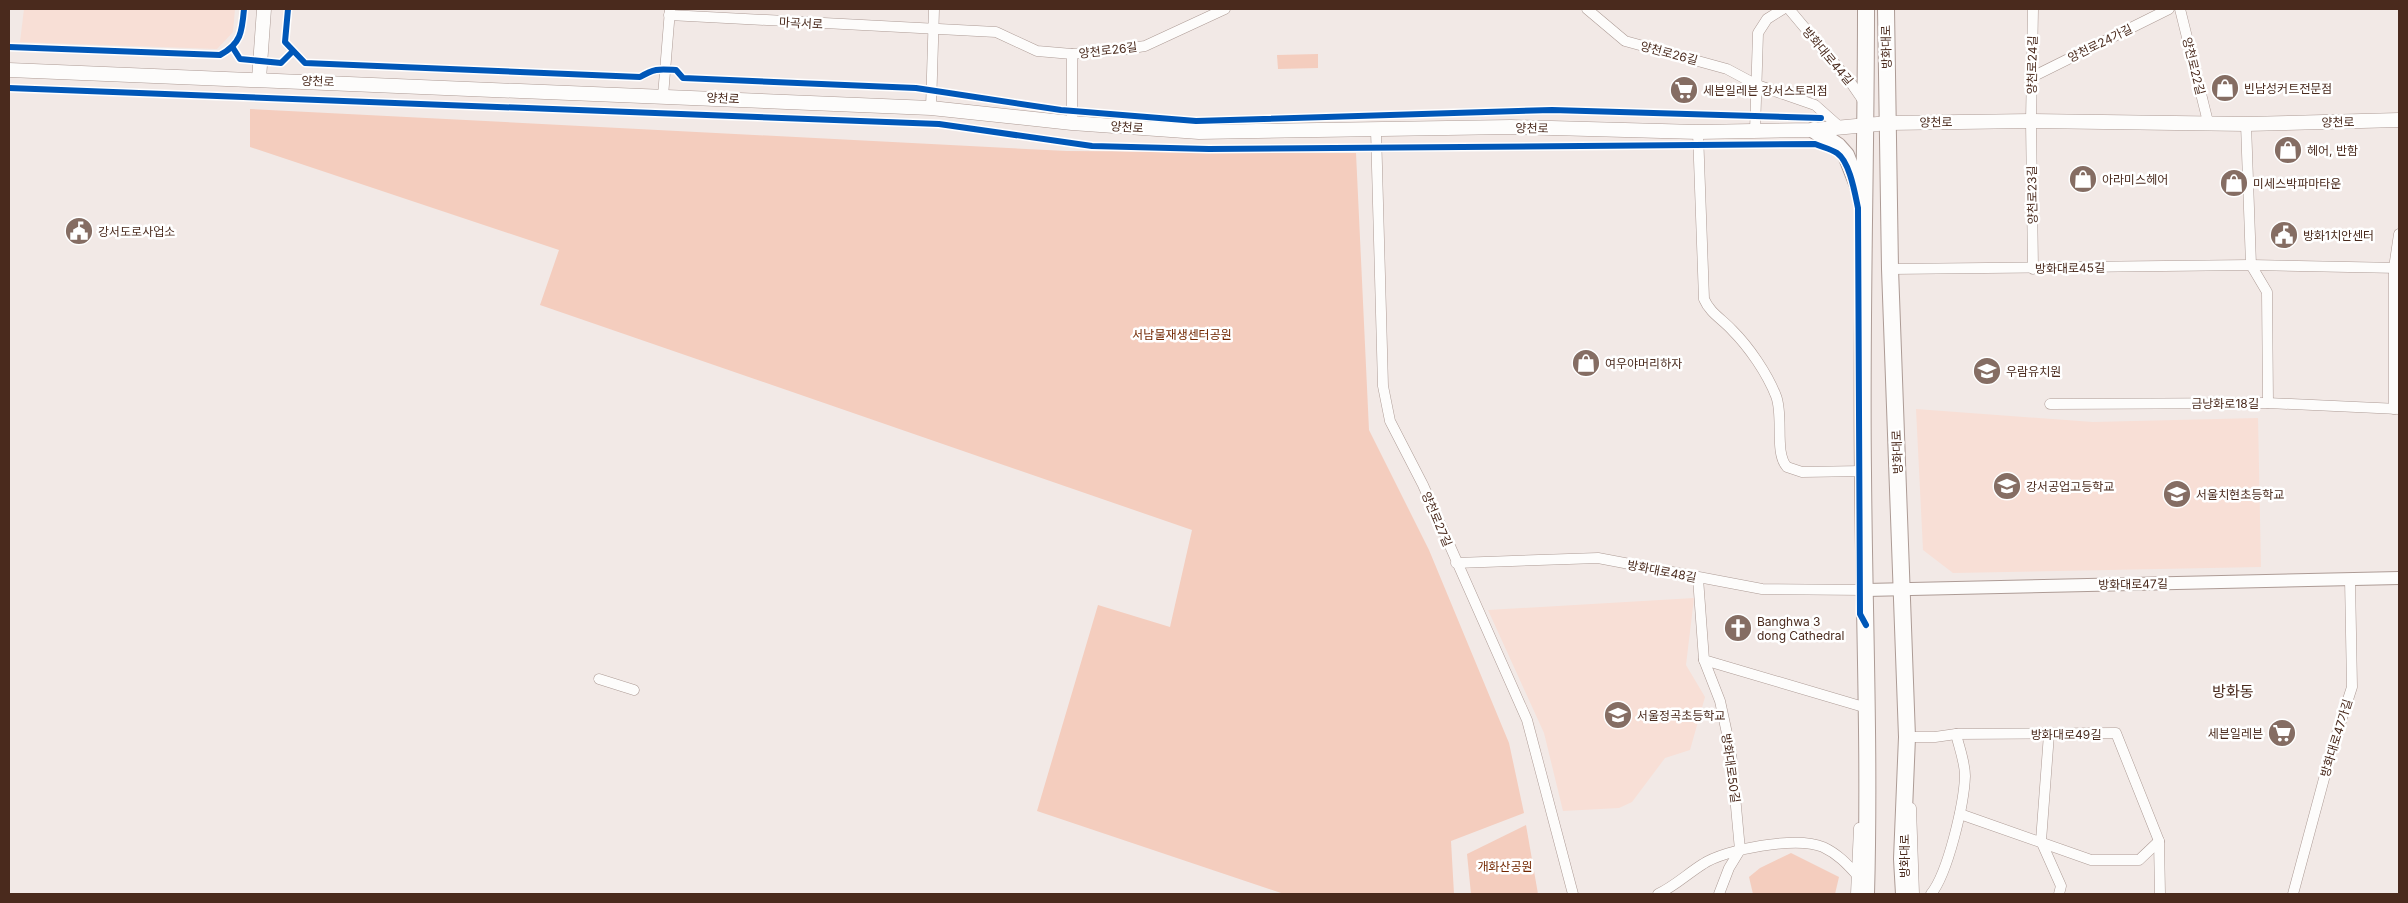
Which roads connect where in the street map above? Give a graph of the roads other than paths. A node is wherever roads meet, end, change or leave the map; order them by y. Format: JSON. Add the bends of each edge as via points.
{"nodes":[{"id":1,"x":264,"y":9,"type":"edge"},
{"id":2,"x":934,"y":9,"type":"edge"},
{"id":3,"x":1225,"y":9,"type":"edge"},
{"id":4,"x":1588,"y":9,"type":"edge"},
{"id":5,"x":1783,"y":9,"type":"edge"},
{"id":6,"x":1789,"y":9,"type":"edge"},
{"id":7,"x":1866,"y":9,"type":"edge"},
{"id":8,"x":1886,"y":9,"type":"edge"},
{"id":9,"x":2033,"y":9,"type":"edge"},
{"id":10,"x":2169,"y":9,"type":"edge"},
{"id":11,"x":2180,"y":9,"type":"edge"},
{"id":12,"x":669,"y":12,"type":"edge"},
{"id":13,"x":933,"y":30,"type":"junction"},
{"id":14,"x":1072,"y":54,"type":"junction"},
{"id":15,"x":9,"y":70,"type":"edge"},
{"id":16,"x":2032,"y":77,"type":"junction"},
{"id":17,"x":259,"y":79,"type":"junction"},
{"id":18,"x":1757,"y":86,"type":"junction"},
{"id":19,"x":663,"y":96,"type":"junction"},
{"id":20,"x":1866,"y":104,"type":"junction"},
{"id":21,"x":931,"y":108,"type":"junction"},
{"id":22,"x":2399,"y":120,"type":"edge"},
{"id":23,"x":2031,"y":121,"type":"junction"},
{"id":24,"x":2208,"y":122,"type":"junction"},
{"id":25,"x":1072,"y":123,"type":"junction"},
{"id":26,"x":1888,"y":123,"type":"junction"},
{"id":27,"x":1866,"y":124,"type":"junction"},
{"id":28,"x":2246,"y":124,"type":"junction"},
{"id":29,"x":1841,"y":128,"type":"junction"},
{"id":30,"x":1376,"y":130,"type":"junction"},
{"id":31,"x":1814,"y":130,"type":"junction"},
{"id":32,"x":1756,"y":131,"type":"junction"},
{"id":33,"x":1698,"y":132,"type":"junction"},
{"id":34,"x":1866,"y":205,"type":"junction"},
{"id":35,"x":2399,"y":234,"type":"edge"},
{"id":36,"x":2251,"y":265,"type":"junction"},
{"id":37,"x":2397,"y":268,"type":"edge"},
{"id":38,"x":2034,"y":269,"type":"junction"},
{"id":39,"x":1890,"y":270,"type":"junction"},
{"id":40,"x":2268,"y":403,"type":"junction"},
{"id":41,"x":2050,"y":404,"type":"dead end"},
{"id":42,"x":2396,"y":409,"type":"edge"},
{"id":43,"x":1863,"y":472,"type":"junction"},
{"id":44,"x":1456,"y":563,"type":"junction"},
{"id":45,"x":1698,"y":578,"type":"junction"},
{"id":46,"x":2399,"y":578,"type":"edge"},
{"id":47,"x":2350,"y":579,"type":"junction"},
{"id":48,"x":1902,"y":588,"type":"junction"},
{"id":49,"x":1866,"y":590,"type":"junction"},
{"id":50,"x":1704,"y":660,"type":"junction"},
{"id":51,"x":600,"y":679,"type":"dead end"},
{"id":52,"x":634,"y":690,"type":"dead end"},
{"id":53,"x":1867,"y":708,"type":"junction"},
{"id":54,"x":1956,"y":734,"type":"junction"},
{"id":55,"x":2049,"y":734,"type":"junction"},
{"id":56,"x":1906,"y":737,"type":"junction"},
{"id":57,"x":1907,"y":759,"type":"junction"},
{"id":58,"x":1866,"y":764,"type":"junction"},
{"id":59,"x":1960,"y":814,"type":"junction"},
{"id":60,"x":2041,"y":841,"type":"junction"},
{"id":61,"x":2159,"y":841,"type":"junction"},
{"id":62,"x":1740,"y":850,"type":"junction"},
{"id":63,"x":1858,"y":876,"type":"junction"},
{"id":64,"x":1573,"y":894,"type":"edge"},
{"id":65,"x":1658,"y":894,"type":"edge"},
{"id":66,"x":1718,"y":894,"type":"edge"},
{"id":67,"x":1856,"y":894,"type":"edge"},
{"id":68,"x":1866,"y":894,"type":"edge"},
{"id":69,"x":1904,"y":894,"type":"edge"},
{"id":70,"x":1914,"y":894,"type":"edge"},
{"id":71,"x":1931,"y":894,"type":"edge"},
{"id":72,"x":2059,"y":894,"type":"edge"},
{"id":73,"x":2160,"y":894,"type":"edge"},
{"id":74,"x":2293,"y":894,"type":"edge"}],
"edges":[{"from":1,"to":17,"type":"main road"},
{"from":2,"to":13,"type":"street"},
{"from":3,"to":14,"type":"street","name":"양천로26길","via":[[1145,46]]},
{"from":4,"to":18,"type":"street","name":"양천로26길","via":[[1625,41],[1727,69]]},
{"from":5,"to":18,"type":"street","via":[[1767,19],[1758,34]]},
{"from":6,"to":20,"type":"street","name":"방화대로44길"},
{"from":7,"to":20,"type":"main road","name":"방화대로"},
{"from":8,"to":26,"type":"main road","name":"방화대로"},
{"from":9,"to":16,"type":"street","name":"양천로24길"},
{"from":10,"to":16,"type":"street","name":"양천로24가길"},
{"from":11,"to":24,"type":"street","name":"양천로22길"},
{"from":12,"to":13,"type":"street","name":"마곡서로"},
{"from":12,"to":19,"type":"street","name":"마곡서로"},
{"from":13,"to":14,"type":"street","name":"마곡서로","via":[[996,32],[1037,51]]},
{"from":13,"to":21,"type":"street"},
{"from":14,"to":25,"type":"street"},
{"from":15,"to":17,"type":"main road","name":"양천로"},
{"from":16,"to":23,"type":"street","name":"양천로24길"},
{"from":17,"to":19,"type":"main road","name":"양천로"},
{"from":18,"to":29,"type":"street","name":"양천로26길","via":[[1815,105]]},
{"from":18,"to":32,"type":"street"},
{"from":19,"to":21,"type":"main road","name":"양천로"},
{"from":20,"to":27,"type":"main road","name":"방화대로"},
{"from":21,"to":25,"type":"main road","name":"양천로"},
{"from":22,"to":28,"type":"main road","name":"양천로"},
{"from":23,"to":24,"type":"main road","name":"양천로"},
{"from":23,"to":26,"type":"main road","name":"양천로"},
{"from":23,"to":38,"type":"street","name":"양천로23길"},
{"from":24,"to":28,"type":"main road","name":"양천로"},
{"from":25,"to":30,"type":"main road","name":"양천로","via":[[1199,132]]},
{"from":26,"to":27,"type":"main road","name":"양천로"},
{"from":26,"to":39,"type":"main road","name":"방화대로"},
{"from":27,"to":29,"type":"main road","name":"양천로"},
{"from":27,"to":34,"type":"main road","name":"방화대로"},
{"from":28,"to":36,"type":"street"},
{"from":29,"to":31,"type":"main road","name":"양천로"},
{"from":30,"to":33,"type":"main road","name":"양천로","via":[[1511,127]]},
{"from":30,"to":44,"type":"street","name":"양천로27길","via":[[1383,386],[1390,421],[1423,485]]},
{"from":31,"to":32,"type":"main road","name":"양천로"},
{"from":31,"to":34,"type":"main road","via":[[1846,155]]},
{"from":32,"to":33,"type":"main road","name":"양천로"},
{"from":33,"to":43,"type":"street","via":[[1704,299],[1708,308],[1743,342],[1773,389],[1779,404],[1782,456],[1787,467],[1802,472]]},
{"from":34,"to":43,"type":"main road","name":"방화대로"},
{"from":35,"to":37,"type":"street"},
{"from":36,"to":37,"type":"street","name":"방화대로45길"},
{"from":36,"to":38,"type":"street","name":"방화대로45길"},
{"from":36,"to":40,"type":"street","via":[[2267,292]]},
{"from":37,"to":42,"type":"street"},
{"from":38,"to":39,"type":"street","name":"방화대로45길"},
{"from":39,"to":48,"type":"main road","name":"방화대로"},
{"from":40,"to":41,"type":"street","name":"금낭화로18길"},
{"from":40,"to":42,"type":"street","name":"금낭화로18길"},
{"from":43,"to":49,"type":"main road","name":"방화대로"},
{"from":44,"to":45,"type":"street","name":"방화대로48길","via":[[1598,558]]},
{"from":44,"to":64,"type":"street","name":"양천로27길","via":[[1527,720]]},
{"from":45,"to":49,"type":"street","name":"방화대로48길","via":[[1762,589]]},
{"from":45,"to":50,"type":"street","name":"방화대로50길"},
{"from":46,"to":47,"type":"street","name":"방화대로47길"},
{"from":47,"to":48,"type":"street","name":"방화대로47길"},
{"from":47,"to":74,"type":"street","name":"방화대로47가길","via":[[2352,687]]},
{"from":48,"to":49,"type":"street","name":"방화대로47길"},
{"from":48,"to":56,"type":"main road","name":"방화대로"},
{"from":49,"to":53,"type":"main road","name":"방화대로"},
{"from":50,"to":53,"type":"street"},
{"from":50,"to":62,"type":"street","name":"방화대로50길","via":[[1720,701],[1731,752]]},
{"from":51,"to":52,"type":"street"},
{"from":53,"to":58,"type":"main road","name":"방화대로"},
{"from":54,"to":55,"type":"street","name":"방화대로49길"},
{"from":54,"to":56,"type":"street","name":"방화대로49길"},
{"from":54,"to":59,"type":"street","via":[[1965,774]]},
{"from":55,"to":60,"type":"street"},
{"from":55,"to":61,"type":"street","name":"방화대로49길","via":[[2116,734]]},
{"from":56,"to":57,"type":"main road","name":"방화대로"},
{"from":57,"to":69,"type":"main road","name":"방화대로","via":[[1902,859]]},
{"from":57,"to":70,"type":"street"},
{"from":58,"to":63,"type":"street","via":[[1860,797]]},
{"from":58,"to":68,"type":"main road","name":"방화대로","via":[[1869,798]]},
{"from":59,"to":60,"type":"street"},
{"from":59,"to":71,"type":"street","via":[[1950,853]]},
{"from":60,"to":61,"type":"street","via":[[2090,860],[2139,860]]},
{"from":60,"to":72,"type":"street","via":[[2061,886]]},
{"from":61,"to":73,"type":"street","name":"방화대로49길"},
{"from":62,"to":63,"type":"street","via":[[1786,842],[1821,846],[1843,859]]},
{"from":62,"to":65,"type":"street","via":[[1716,856]]},
{"from":62,"to":66,"type":"street"},
{"from":63,"to":67,"type":"street"}]}
